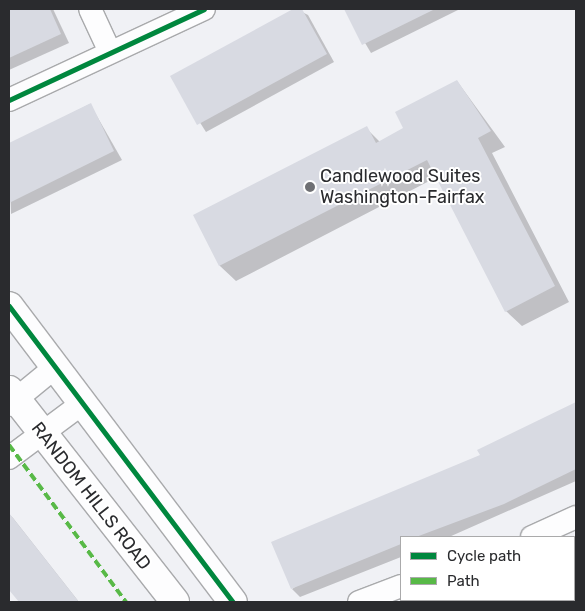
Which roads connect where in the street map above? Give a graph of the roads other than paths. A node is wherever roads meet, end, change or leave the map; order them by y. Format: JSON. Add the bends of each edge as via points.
{"nodes":[{"id":1,"x":90,"y":9,"type":"edge"},
{"id":2,"x":204,"y":9,"type":"edge"},
{"id":3,"x":110,"y":52,"type":"junction"},
{"id":4,"x":9,"y":100,"type":"edge"},
{"id":5,"x":9,"y":306,"type":"edge"},
{"id":6,"x":54,"y":368,"type":"junction"},
{"id":7,"x":11,"y":398,"type":"edge"},
{"id":8,"x":80,"y":405,"type":"junction"},
{"id":9,"x":42,"y":435,"type":"junction"},
{"id":10,"x":9,"y":458,"type":"edge"},
{"id":11,"x":576,"y":517,"type":"edge"},
{"id":12,"x":534,"y":536,"type":"edge"},
{"id":13,"x":400,"y":586,"type":"edge"},
{"id":14,"x":174,"y":602,"type":"edge"},
{"id":15,"x":233,"y":602,"type":"edge"},
{"id":16,"x":359,"y":602,"type":"edge"}],
"edges":[{"from":1,"to":3,"type":"street"},
{"from":2,"to":3,"type":"street"},
{"from":3,"to":4,"type":"street"},
{"from":5,"to":6,"type":"street"},
{"from":6,"to":7,"type":"street"},
{"from":6,"to":8,"type":"street"},
{"from":7,"to":9,"type":"street","name":"RANDOM HILLS ROAD"},
{"from":8,"to":9,"type":"street"},
{"from":8,"to":15,"type":"street"},
{"from":9,"to":10,"type":"street"},
{"from":9,"to":14,"type":"street","name":"RANDOM HILLS ROAD"},
{"from":11,"to":12,"type":"street"},
{"from":13,"to":16,"type":"street"}]}
